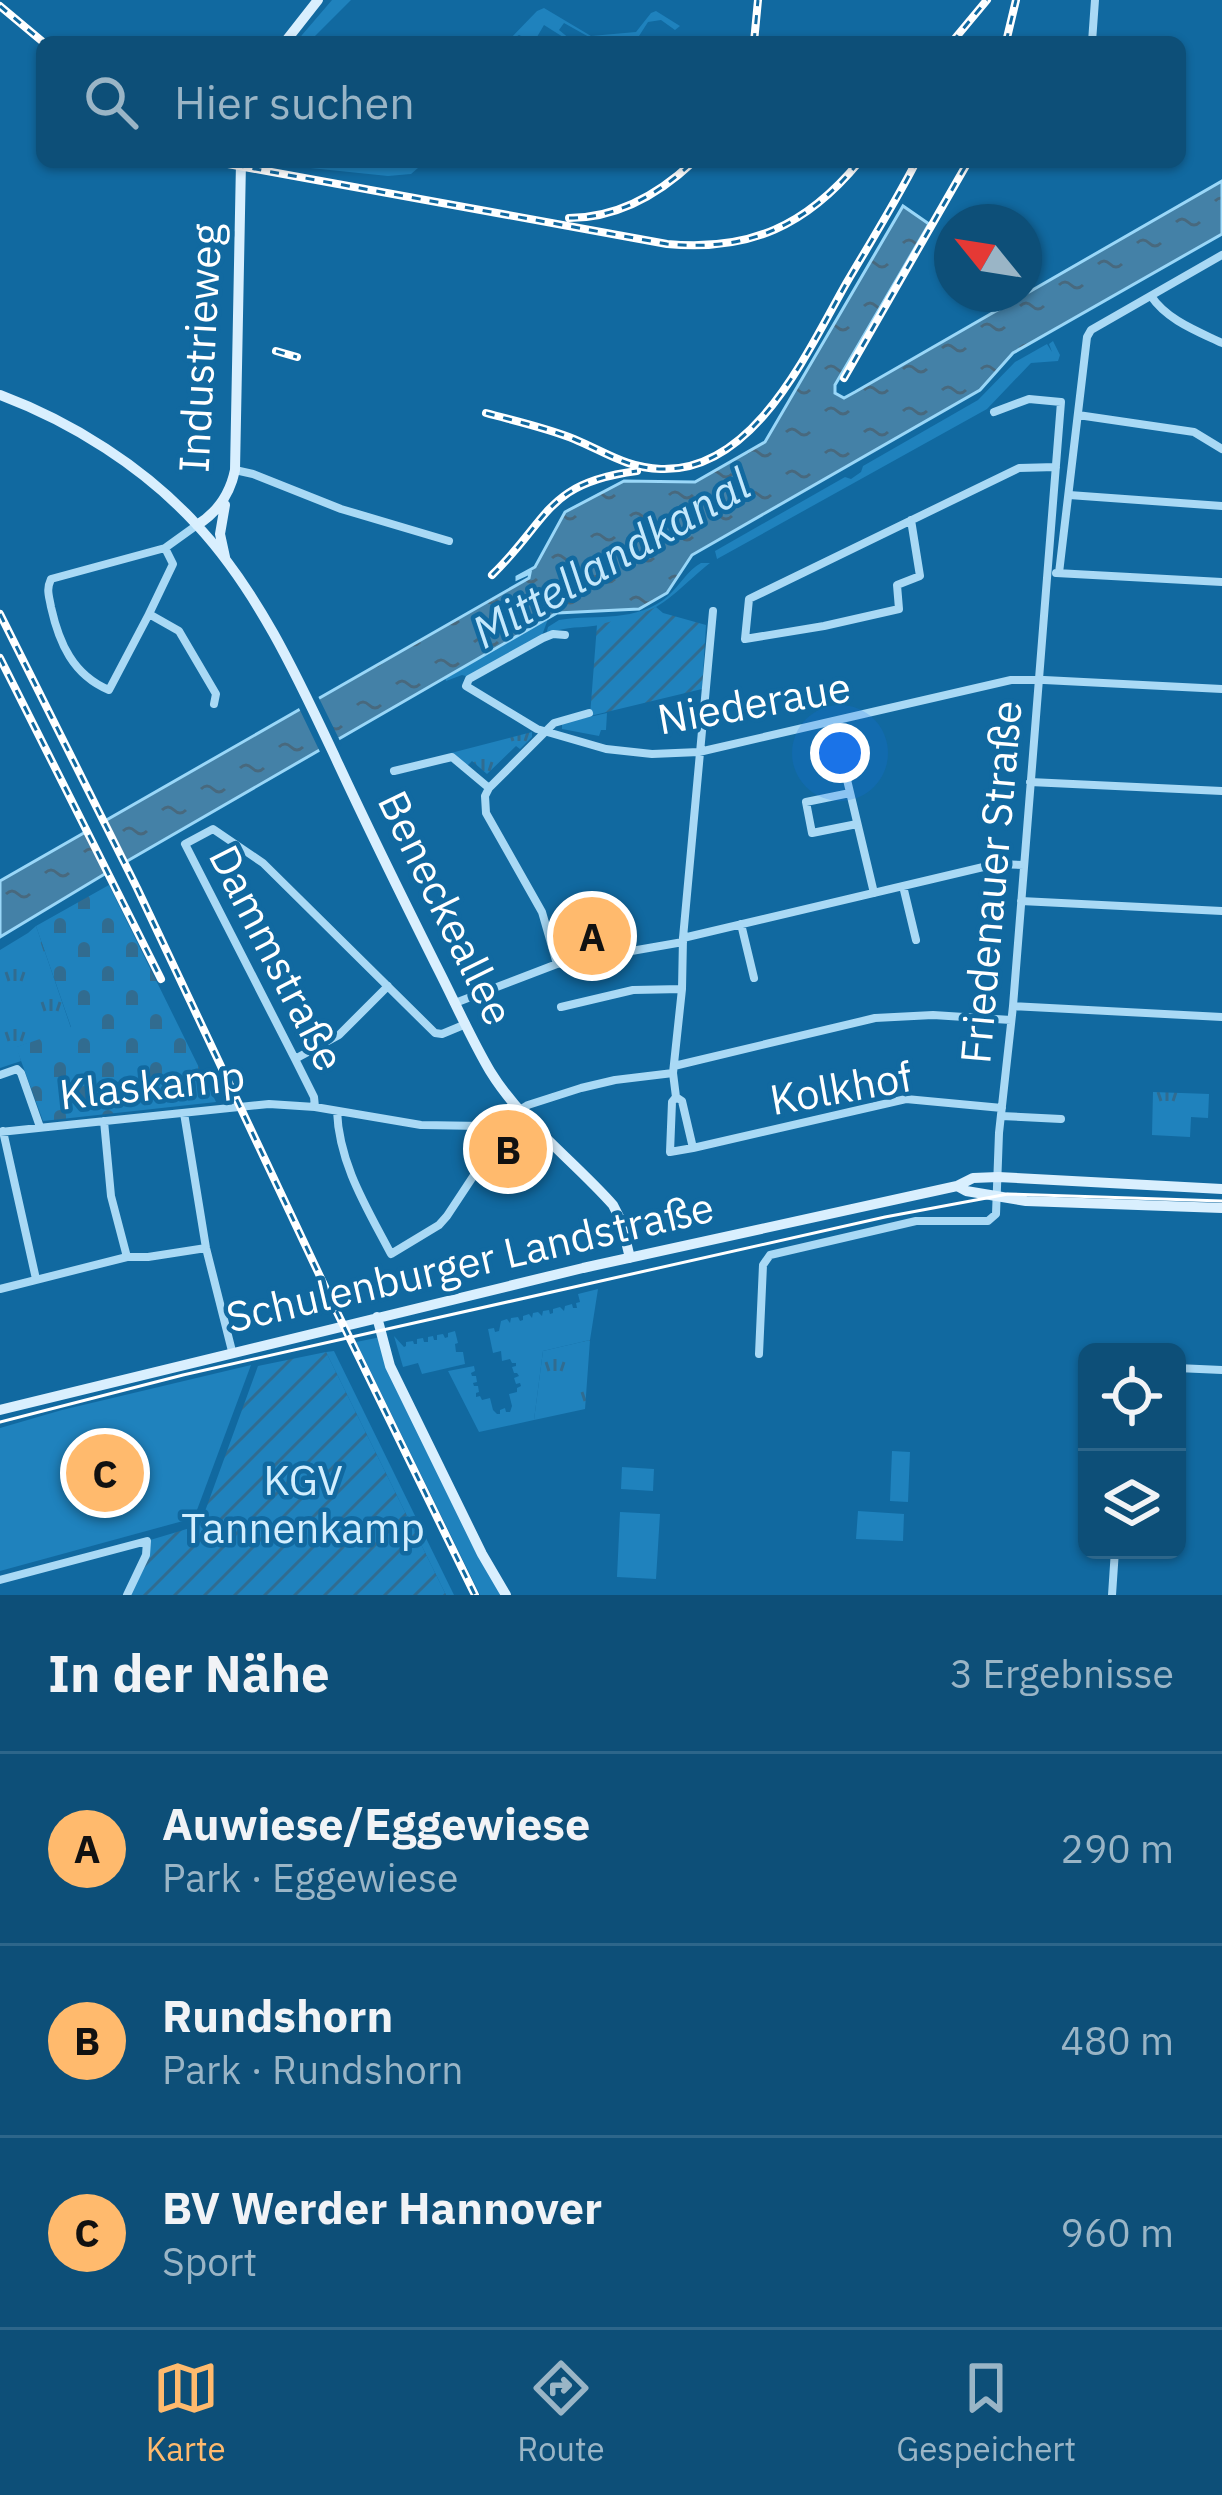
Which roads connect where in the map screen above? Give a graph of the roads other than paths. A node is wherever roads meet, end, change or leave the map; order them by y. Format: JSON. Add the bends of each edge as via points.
{"nodes":[{"id":1,"x":318,"y":0,"type":"edge"},
{"id":2,"x":1095,"y":0,"type":"edge"},
{"id":3,"x":290,"y":36,"type":"edge"},
{"id":4,"x":1092,"y":36,"type":"edge"},
{"id":5,"x":241,"y":168,"type":"edge"},
{"id":6,"x":1222,"y":255,"type":"edge"},
{"id":7,"x":1151,"y":296,"type":"junction"},
{"id":8,"x":1222,"y":343,"type":"edge"},
{"id":9,"x":0,"y":395,"type":"edge"},
{"id":10,"x":994,"y":412,"type":"dead end"},
{"id":11,"x":1078,"y":415,"type":"junction"},
{"id":12,"x":1222,"y":449,"type":"edge"},
{"id":13,"x":1056,"y":467,"type":"junction"},
{"id":14,"x":235,"y":470,"type":"junction"},
{"id":15,"x":228,"y":493,"type":"junction"},
{"id":16,"x":1069,"y":495,"type":"junction"},
{"id":17,"x":1222,"y":506,"type":"edge"},
{"id":18,"x":911,"y":520,"type":"junction"},
{"id":19,"x":197,"y":525,"type":"junction"},
{"id":20,"x":449,"y":541,"type":"dead end"},
{"id":21,"x":165,"y":548,"type":"junction"},
{"id":22,"x":229,"y":565,"type":"junction"},
{"id":23,"x":1047,"y":572,"type":"junction"},
{"id":24,"x":1059,"y":573,"type":"junction"},
{"id":25,"x":1222,"y":582,"type":"edge"},
{"id":26,"x":713,"y":611,"type":"dead end"},
{"id":27,"x":148,"y":614,"type":"junction"},
{"id":28,"x":565,"y":635,"type":"dead end"},
{"id":29,"x":1037,"y":680,"type":"junction"},
{"id":30,"x":1222,"y":689,"type":"edge"},
{"id":31,"x":214,"y":704,"type":"dead end"},
{"id":32,"x":589,"y":713,"type":"dead end"},
{"id":33,"x":833,"y":722,"type":"junction"},
{"id":34,"x":545,"y":732,"type":"junction"},
{"id":35,"x":699,"y":752,"type":"junction"},
{"id":36,"x":394,"y":771,"type":"dead end"},
{"id":37,"x":1030,"y":782,"type":"junction"},
{"id":38,"x":489,"y":788,"type":"junction"},
{"id":39,"x":1222,"y":791,"type":"edge"},
{"id":40,"x":850,"y":793,"type":"junction"},
{"id":41,"x":857,"y":824,"type":"junction"},
{"id":42,"x":1024,"y":865,"type":"junction"},
{"id":43,"x":903,"y":886,"type":"junction"},
{"id":44,"x":874,"y":893,"type":"junction"},
{"id":45,"x":1022,"y":901,"type":"junction"},
{"id":46,"x":1222,"y":911,"type":"edge"},
{"id":47,"x":741,"y":924,"type":"junction"},
{"id":48,"x":683,"y":940,"type":"junction"},
{"id":49,"x":916,"y":940,"type":"dead end"},
{"id":50,"x":557,"y":964,"type":"junction"},
{"id":51,"x":754,"y":978,"type":"dead end"},
{"id":52,"x":388,"y":986,"type":"junction"},
{"id":53,"x":682,"y":989,"type":"junction"},
{"id":54,"x":455,"y":1003,"type":"junction"},
{"id":55,"x":561,"y":1006,"type":"dead end"},
{"id":56,"x":1013,"y":1006,"type":"junction"},
{"id":57,"x":1222,"y":1017,"type":"edge"},
{"id":58,"x":1011,"y":1020,"type":"junction"},
{"id":59,"x":466,"y":1024,"type":"junction"},
{"id":60,"x":295,"y":1059,"type":"junction"},
{"id":61,"x":674,"y":1070,"type":"junction"},
{"id":62,"x":0,"y":1075,"type":"edge"},
{"id":63,"x":679,"y":1099,"type":"junction"},
{"id":64,"x":315,"y":1106,"type":"junction"},
{"id":65,"x":520,"y":1110,"type":"junction"},
{"id":66,"x":337,"y":1111,"type":"junction"},
{"id":67,"x":1001,"y":1112,"type":"junction"},
{"id":68,"x":184,"y":1113,"type":"junction"},
{"id":69,"x":1061,"y":1119,"type":"dead end"},
{"id":70,"x":104,"y":1121,"type":"junction"},
{"id":71,"x":483,"y":1126,"type":"junction"},
{"id":72,"x":40,"y":1127,"type":"junction"},
{"id":73,"x":2,"y":1131,"type":"edge"},
{"id":74,"x":693,"y":1148,"type":"junction"},
{"id":75,"x":998,"y":1177,"type":"junction"},
{"id":76,"x":957,"y":1186,"type":"junction"},
{"id":77,"x":1222,"y":1190,"type":"edge"},
{"id":78,"x":998,"y":1196,"type":"junction"},
{"id":79,"x":1222,"y":1208,"type":"edge"},
{"id":80,"x":206,"y":1248,"type":"junction"},
{"id":81,"x":127,"y":1257,"type":"junction"},
{"id":82,"x":630,"y":1258,"type":"junction"},
{"id":83,"x":36,"y":1279,"type":"junction"},
{"id":84,"x":0,"y":1288,"type":"edge"},
{"id":85,"x":377,"y":1317,"type":"junction"},
{"id":86,"x":232,"y":1351,"type":"junction"},
{"id":87,"x":759,"y":1354,"type":"dead end"},
{"id":88,"x":1186,"y":1368,"type":"edge"},
{"id":89,"x":1222,"y":1370,"type":"edge"},
{"id":90,"x":0,"y":1410,"type":"edge"},
{"id":91,"x":1114,"y":1559,"type":"edge"},
{"id":92,"x":0,"y":1580,"type":"edge"},
{"id":93,"x":127,"y":1595,"type":"edge"},
{"id":94,"x":506,"y":1595,"type":"edge"},
{"id":95,"x":1112,"y":1595,"type":"edge"}],
"edges":[{"from":1,"to":3,"type":"street"},
{"from":2,"to":4,"type":"street"},
{"from":5,"to":14,"type":"street","name":"Industrieweg"},
{"from":6,"to":7,"type":"street"},
{"from":7,"to":8,"type":"street"},
{"from":7,"to":11,"type":"street","via":[[1091,330]]},
{"from":9,"to":19,"type":"street","name":"Beneckeallee","via":[[95,441]]},
{"from":10,"to":13,"type":"street","name":"Friedenauer Straße","via":[[1029,399],[1061,402]]},
{"from":11,"to":12,"type":"street","via":[[1194,431]]},
{"from":11,"to":16,"type":"street"},
{"from":13,"to":18,"type":"street","via":[[1019,468]]},
{"from":13,"to":23,"type":"street","name":"Friedenauer Straße"},
{"from":14,"to":15,"type":"street","name":"Industrieweg"},
{"from":14,"to":20,"type":"street"},
{"from":15,"to":19,"type":"street","name":"Industrieweg"},
{"from":15,"to":22,"type":"street","name":"Beneckeallee","via":[[220,534]]},
{"from":16,"to":17,"type":"street"},
{"from":16,"to":24,"type":"street"},
{"from":18,"to":18,"type":"street","via":[[920,576],[897,585],[899,609],[745,639],[749,598]]},
{"from":19,"to":21,"type":"street"},
{"from":19,"to":22,"type":"street","name":"Beneckeallee"},
{"from":21,"to":27,"type":"street","via":[[173,564]]},
{"from":21,"to":27,"type":"street","via":[[51,579],[47,588],[68,655],[109,690]]},
{"from":22,"to":54,"type":"street","name":"Beneckeallee","via":[[304,691]]},
{"from":23,"to":24,"type":"street"},
{"from":23,"to":29,"type":"street","name":"Friedenauer Straße"},
{"from":24,"to":25,"type":"street"},
{"from":26,"to":35,"type":"street"},
{"from":27,"to":31,"type":"street","via":[[179,631],[216,694]]},
{"from":28,"to":34,"type":"street","name":"Niederaue","via":[[543,638],[466,684]]},
{"from":29,"to":30,"type":"street","name":"Niederaue"},
{"from":29,"to":33,"type":"street","name":"Niederaue"},
{"from":29,"to":37,"type":"street","name":"Friedenauer Straße"},
{"from":32,"to":34,"type":"street"},
{"from":33,"to":35,"type":"street","name":"Niederaue"},
{"from":33,"to":40,"type":"street"},
{"from":34,"to":35,"type":"street","name":"Niederaue","via":[[627,753]]},
{"from":34,"to":38,"type":"street"},
{"from":35,"to":48,"type":"street"},
{"from":36,"to":38,"type":"street","via":[[452,757]]},
{"from":37,"to":39,"type":"street"},
{"from":37,"to":42,"type":"street","name":"Friedenauer Straße"},
{"from":38,"to":50,"type":"street","via":[[487,813],[542,912]]},
{"from":40,"to":41,"type":"street"},
{"from":40,"to":41,"type":"street","via":[[805,805],[814,834]]},
{"from":41,"to":44,"type":"street"},
{"from":42,"to":43,"type":"street"},
{"from":42,"to":45,"type":"street","name":"Friedenauer Straße"},
{"from":43,"to":44,"type":"street"},
{"from":43,"to":49,"type":"street"},
{"from":44,"to":47,"type":"street"},
{"from":45,"to":46,"type":"street"},
{"from":45,"to":56,"type":"street","name":"Friedenauer Straße"},
{"from":47,"to":48,"type":"street"},
{"from":47,"to":51,"type":"street"},
{"from":48,"to":50,"type":"street"},
{"from":48,"to":53,"type":"street"},
{"from":50,"to":54,"type":"street"},
{"from":52,"to":59,"type":"street","name":"Dammstraße","via":[[435,1033]]},
{"from":52,"to":60,"type":"street","via":[[339,1035]]},
{"from":52,"to":60,"type":"street","name":"Dammstraße","via":[[251,852],[213,829],[185,844]]},
{"from":53,"to":55,"type":"street"},
{"from":53,"to":61,"type":"street"},
{"from":54,"to":59,"type":"street","name":"Beneckeallee"},
{"from":56,"to":57,"type":"street"},
{"from":56,"to":58,"type":"street","name":"Friedenauer Straße"},
{"from":58,"to":61,"type":"street","name":"Klaskamp","via":[[875,1018]]},
{"from":58,"to":67,"type":"street","name":"Friedenauer Straße"},
{"from":59,"to":65,"type":"street","name":"Beneckeallee"},
{"from":60,"to":64,"type":"street","name":"Dammstraße"},
{"from":61,"to":63,"type":"street"},
{"from":61,"to":65,"type":"street","name":"Klaskamp"},
{"from":62,"to":72,"type":"street","via":[[21,1073]]},
{"from":63,"to":74,"type":"street"},
{"from":63,"to":74,"type":"street","via":[[672,1102],[670,1152]]},
{"from":64,"to":66,"type":"street","name":"Klaskamp"},
{"from":64,"to":68,"type":"street","name":"Klaskamp"},
{"from":65,"to":71,"type":"street","name":"Klaskamp"},
{"from":65,"to":82,"type":"street","name":"Beneckeallee","via":[[613,1205]]},
{"from":66,"to":71,"type":"street","name":"Klaskamp"},
{"from":66,"to":71,"type":"street","via":[[348,1169],[391,1254],[447,1216],[486,1157]]},
{"from":67,"to":69,"type":"street","name":"Kolkhof"},
{"from":67,"to":74,"type":"street","name":"Kolkhof","via":[[906,1099]]},
{"from":67,"to":75,"type":"street","name":"Friedenauer Straße"},
{"from":68,"to":70,"type":"street","name":"Klaskamp"},
{"from":68,"to":80,"type":"street"},
{"from":70,"to":72,"type":"street","name":"Klaskamp"},
{"from":70,"to":81,"type":"street"},
{"from":72,"to":73,"type":"street","name":"Klaskamp"},
{"from":73,"to":83,"type":"street"},
{"from":75,"to":76,"type":"street","name":"Schulenburger Landstraße"},
{"from":75,"to":77,"type":"street","name":"Schulenburger Landstraße"},
{"from":75,"to":78,"type":"street","name":"Friedenauer Straße"},
{"from":76,"to":78,"type":"street","name":"Schulenburger Landstraße"},
{"from":76,"to":82,"type":"street","name":"Schulenburger Landstraße"},
{"from":78,"to":79,"type":"street","name":"Schulenburger Landstraße"},
{"from":78,"to":87,"type":"street","name":"Schulenburger Landstraße","via":[[988,1221],[916,1221],[770,1255]]},
{"from":80,"to":81,"type":"street"},
{"from":80,"to":86,"type":"street"},
{"from":81,"to":83,"type":"street"},
{"from":82,"to":85,"type":"street","name":"Schulenburger Landstraße"},
{"from":83,"to":84,"type":"street"},
{"from":85,"to":86,"type":"street","name":"Schulenburger Landstraße"},
{"from":85,"to":94,"type":"street","via":[[390,1366]]},
{"from":86,"to":90,"type":"street","name":"Schulenburger Landstraße"},
{"from":88,"to":89,"type":"street"},
{"from":91,"to":95,"type":"street"},
{"from":92,"to":93,"type":"street","via":[[147,1541]]}]}
